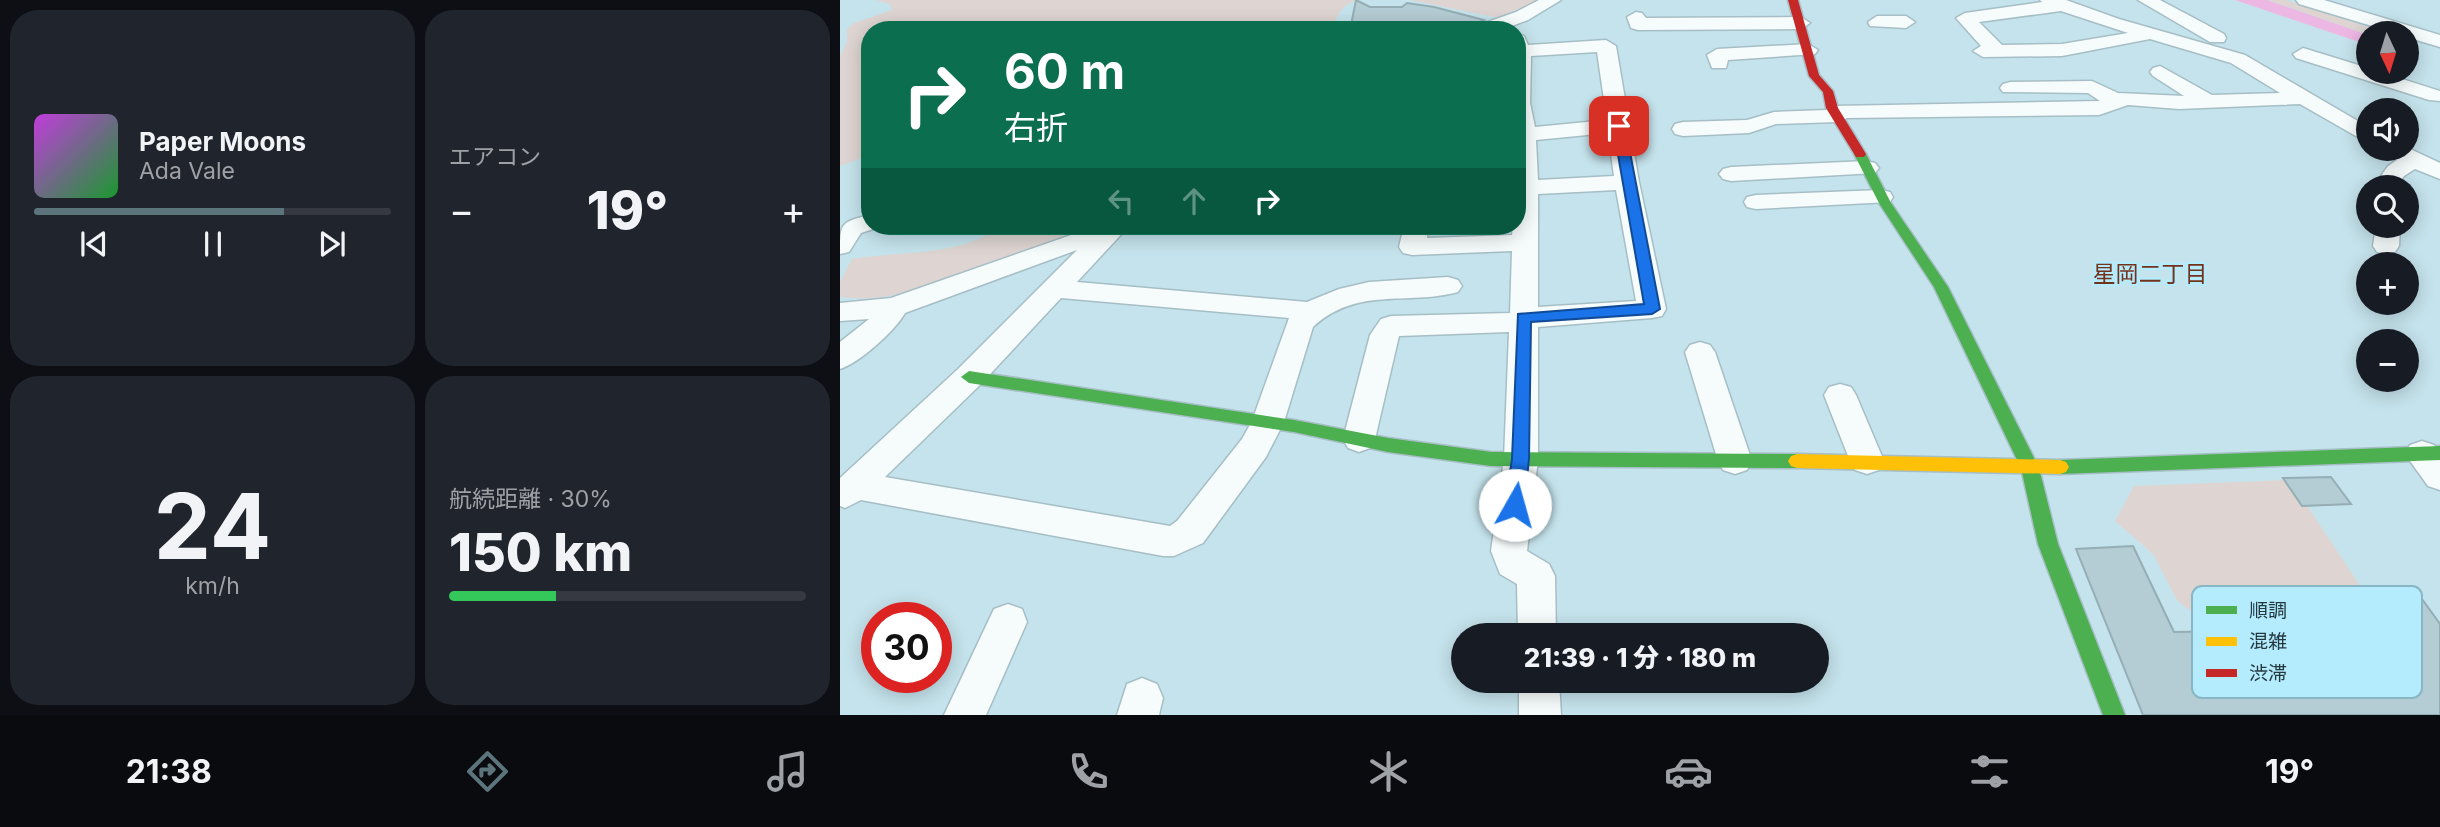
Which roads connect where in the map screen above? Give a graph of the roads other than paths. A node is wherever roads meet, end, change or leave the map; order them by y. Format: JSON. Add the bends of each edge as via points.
{"nodes":[{"id":1,"x":1552,"y":0,"type":"edge"},
{"id":2,"x":1793,"y":0,"type":"edge"},
{"id":3,"x":1881,"y":0,"type":"edge"},
{"id":4,"x":2147,"y":0,"type":"edge"},
{"id":5,"x":2315,"y":1,"type":"edge"},
{"id":6,"x":2056,"y":3,"type":"edge"},
{"id":7,"x":1636,"y":16,"type":"dead end"},
{"id":8,"x":1891,"y":22,"type":"dead end"},
{"id":9,"x":1801,"y":23,"type":"junction"},
{"id":10,"x":1526,"y":24,"type":"edge"},
{"id":11,"x":2150,"y":34,"type":"junction"},
{"id":12,"x":1526,"y":37,"type":"edge"},
{"id":13,"x":2440,"y":41,"type":"edge"},
{"id":14,"x":1808,"y":50,"type":"junction"},
{"id":15,"x":2238,"y":59,"type":"junction"},
{"id":16,"x":1719,"y":64,"type":"dead end"},
{"id":17,"x":2160,"y":72,"type":"dead end"},
{"id":18,"x":2259,"y":72,"type":"junction"},
{"id":19,"x":2436,"y":96,"type":"dead end"},
{"id":20,"x":2302,"y":97,"type":"junction"},
{"id":21,"x":2116,"y":101,"type":"junction"},
{"id":22,"x":2206,"y":101,"type":"junction"},
{"id":23,"x":2047,"y":110,"type":"junction"},
{"id":24,"x":1836,"y":114,"type":"junction"},
{"id":25,"x":1619,"y":126,"type":"junction"},
{"id":26,"x":1683,"y":129,"type":"dead end"},
{"id":27,"x":2356,"y":129,"type":"edge"},
{"id":28,"x":1526,"y":143,"type":"edge"},
{"id":29,"x":2412,"y":161,"type":"edge"},
{"id":30,"x":2416,"y":161,"type":"edge"},
{"id":31,"x":1867,"y":168,"type":"junction"},
{"id":32,"x":2440,"y":172,"type":"edge"},
{"id":33,"x":1731,"y":173,"type":"dead end"},
{"id":34,"x":2393,"y":175,"type":"edge"},
{"id":35,"x":1627,"y":182,"type":"junction"},
{"id":36,"x":1526,"y":188,"type":"edge"},
{"id":37,"x":1881,"y":197,"type":"junction"},
{"id":38,"x":1756,"y":202,"type":"dead end"},
{"id":39,"x":861,"y":225,"type":"edge"},
{"id":40,"x":1095,"y":235,"type":"edge"},
{"id":41,"x":1107,"y":235,"type":"edge"},
{"id":42,"x":1414,"y":235,"type":"edge"},
{"id":43,"x":1525,"y":235,"type":"edge"},
{"id":44,"x":1525,"y":242,"type":"junction"},
{"id":45,"x":840,"y":246,"type":"edge"},
{"id":46,"x":1448,"y":286,"type":"dead end"},
{"id":47,"x":1056,"y":289,"type":"junction"},
{"id":48,"x":894,"y":307,"type":"junction"},
{"id":49,"x":840,"y":312,"type":"edge"},
{"id":50,"x":1309,"y":313,"type":"junction"},
{"id":51,"x":1523,"y":320,"type":"junction"},
{"id":52,"x":1700,"y":352,"type":"dead end"},
{"id":53,"x":840,"y":358,"type":"edge"},
{"id":54,"x":969,"y":377,"type":"junction"},
{"id":55,"x":1840,"y":395,"type":"dead end"},
{"id":56,"x":1268,"y":422,"type":"junction"},
{"id":57,"x":1359,"y":439,"type":"junction"},
{"id":58,"x":1521,"y":459,"type":"junction"},
{"id":59,"x":1735,"y":461,"type":"junction"},
{"id":60,"x":1867,"y":461,"type":"junction"},
{"id":61,"x":2434,"y":461,"type":"edge"},
{"id":62,"x":2030,"y":468,"type":"junction"},
{"id":63,"x":847,"y":492,"type":"edge"},
{"id":64,"x":1008,"y":622,"type":"dead end"},
{"id":65,"x":1537,"y":623,"type":"edge"},
{"id":66,"x":1539,"y":693,"type":"edge"},
{"id":67,"x":965,"y":715,"type":"edge"},
{"id":68,"x":1540,"y":715,"type":"edge"},
{"id":69,"x":2114,"y":715,"type":"edge"}],
"edges":[{"from":1,"to":10,"type":"street"},
{"from":2,"to":9,"type":"street"},
{"from":3,"to":8,"type":"street"},
{"from":4,"to":15,"type":"street","via":[[2230,46]]},
{"from":5,"to":13,"type":"street"},
{"from":6,"to":11,"type":"street"},
{"from":6,"to":11,"type":"street","via":[[1965,18],[1990,51],[2062,50]]},
{"from":7,"to":9,"type":"street","via":[[1638,24],[1717,20]]},
{"from":9,"to":14,"type":"street"},
{"from":11,"to":15,"type":"street"},
{"from":12,"to":25,"type":"street","via":[[1606,46]]},
{"from":14,"to":16,"type":"street","via":[[1717,55]]},
{"from":14,"to":24,"type":"street","via":[[1814,76],[1828,91]]},
{"from":15,"to":18,"type":"street"},
{"from":17,"to":22,"type":"street"},
{"from":18,"to":19,"type":"street","via":[[2295,64],[2307,49]]},
{"from":18,"to":20,"type":"street"},
{"from":20,"to":22,"type":"street"},
{"from":20,"to":27,"type":"street"},
{"from":21,"to":22,"type":"street"},
{"from":21,"to":23,"type":"street","via":[[2099,109]]},
{"from":21,"to":23,"type":"street","via":[[2092,88],[2020,88]]},
{"from":23,"to":24,"type":"street"},
{"from":24,"to":26,"type":"street"},
{"from":24,"to":31,"type":"street"},
{"from":25,"to":28,"type":"street"},
{"from":25,"to":35,"type":"street"},
{"from":29,"to":34,"type":"street"},
{"from":30,"to":32,"type":"street"},
{"from":31,"to":33,"type":"street"},
{"from":31,"to":37,"type":"street"},
{"from":35,"to":36,"type":"street"},
{"from":35,"to":51,"type":"street","via":[[1652,309]]},
{"from":37,"to":38,"type":"street"},
{"from":37,"to":62,"type":"street","via":[[1941,287]]},
{"from":39,"to":45,"type":"street","via":[[852,228]]},
{"from":40,"to":48,"type":"street"},
{"from":41,"to":47,"type":"street"},
{"from":42,"to":44,"type":"street","via":[[1412,247]]},
{"from":43,"to":44,"type":"street"},
{"from":44,"to":51,"type":"street"},
{"from":46,"to":50,"type":"street","via":[[1385,288]]},
{"from":47,"to":50,"type":"street"},
{"from":47,"to":54,"type":"street"},
{"from":48,"to":49,"type":"street"},
{"from":48,"to":53,"type":"street","via":[[888,318]]},
{"from":50,"to":56,"type":"street","via":[[1300,323]]},
{"from":51,"to":57,"type":"street","via":[[1391,326],[1384,335]]},
{"from":51,"to":58,"type":"street"},
{"from":52,"to":59,"type":"street"},
{"from":54,"to":56,"type":"street"},
{"from":54,"to":63,"type":"street"},
{"from":55,"to":60,"type":"street"},
{"from":56,"to":57,"type":"street"},
{"from":56,"to":63,"type":"street","via":[[1254,449],[1190,532],[1174,541]]},
{"from":57,"to":58,"type":"street","via":[[1491,459]]},
{"from":58,"to":59,"type":"street"},
{"from":58,"to":65,"type":"street","via":[[1509,551],[1513,562],[1536,576]]},
{"from":59,"to":60,"type":"street"},
{"from":60,"to":62,"type":"street"},
{"from":61,"to":62,"type":"street"},
{"from":62,"to":69,"type":"street","via":[[2048,544]]},
{"from":64,"to":67,"type":"street"},
{"from":66,"to":68,"type":"street"}]}
